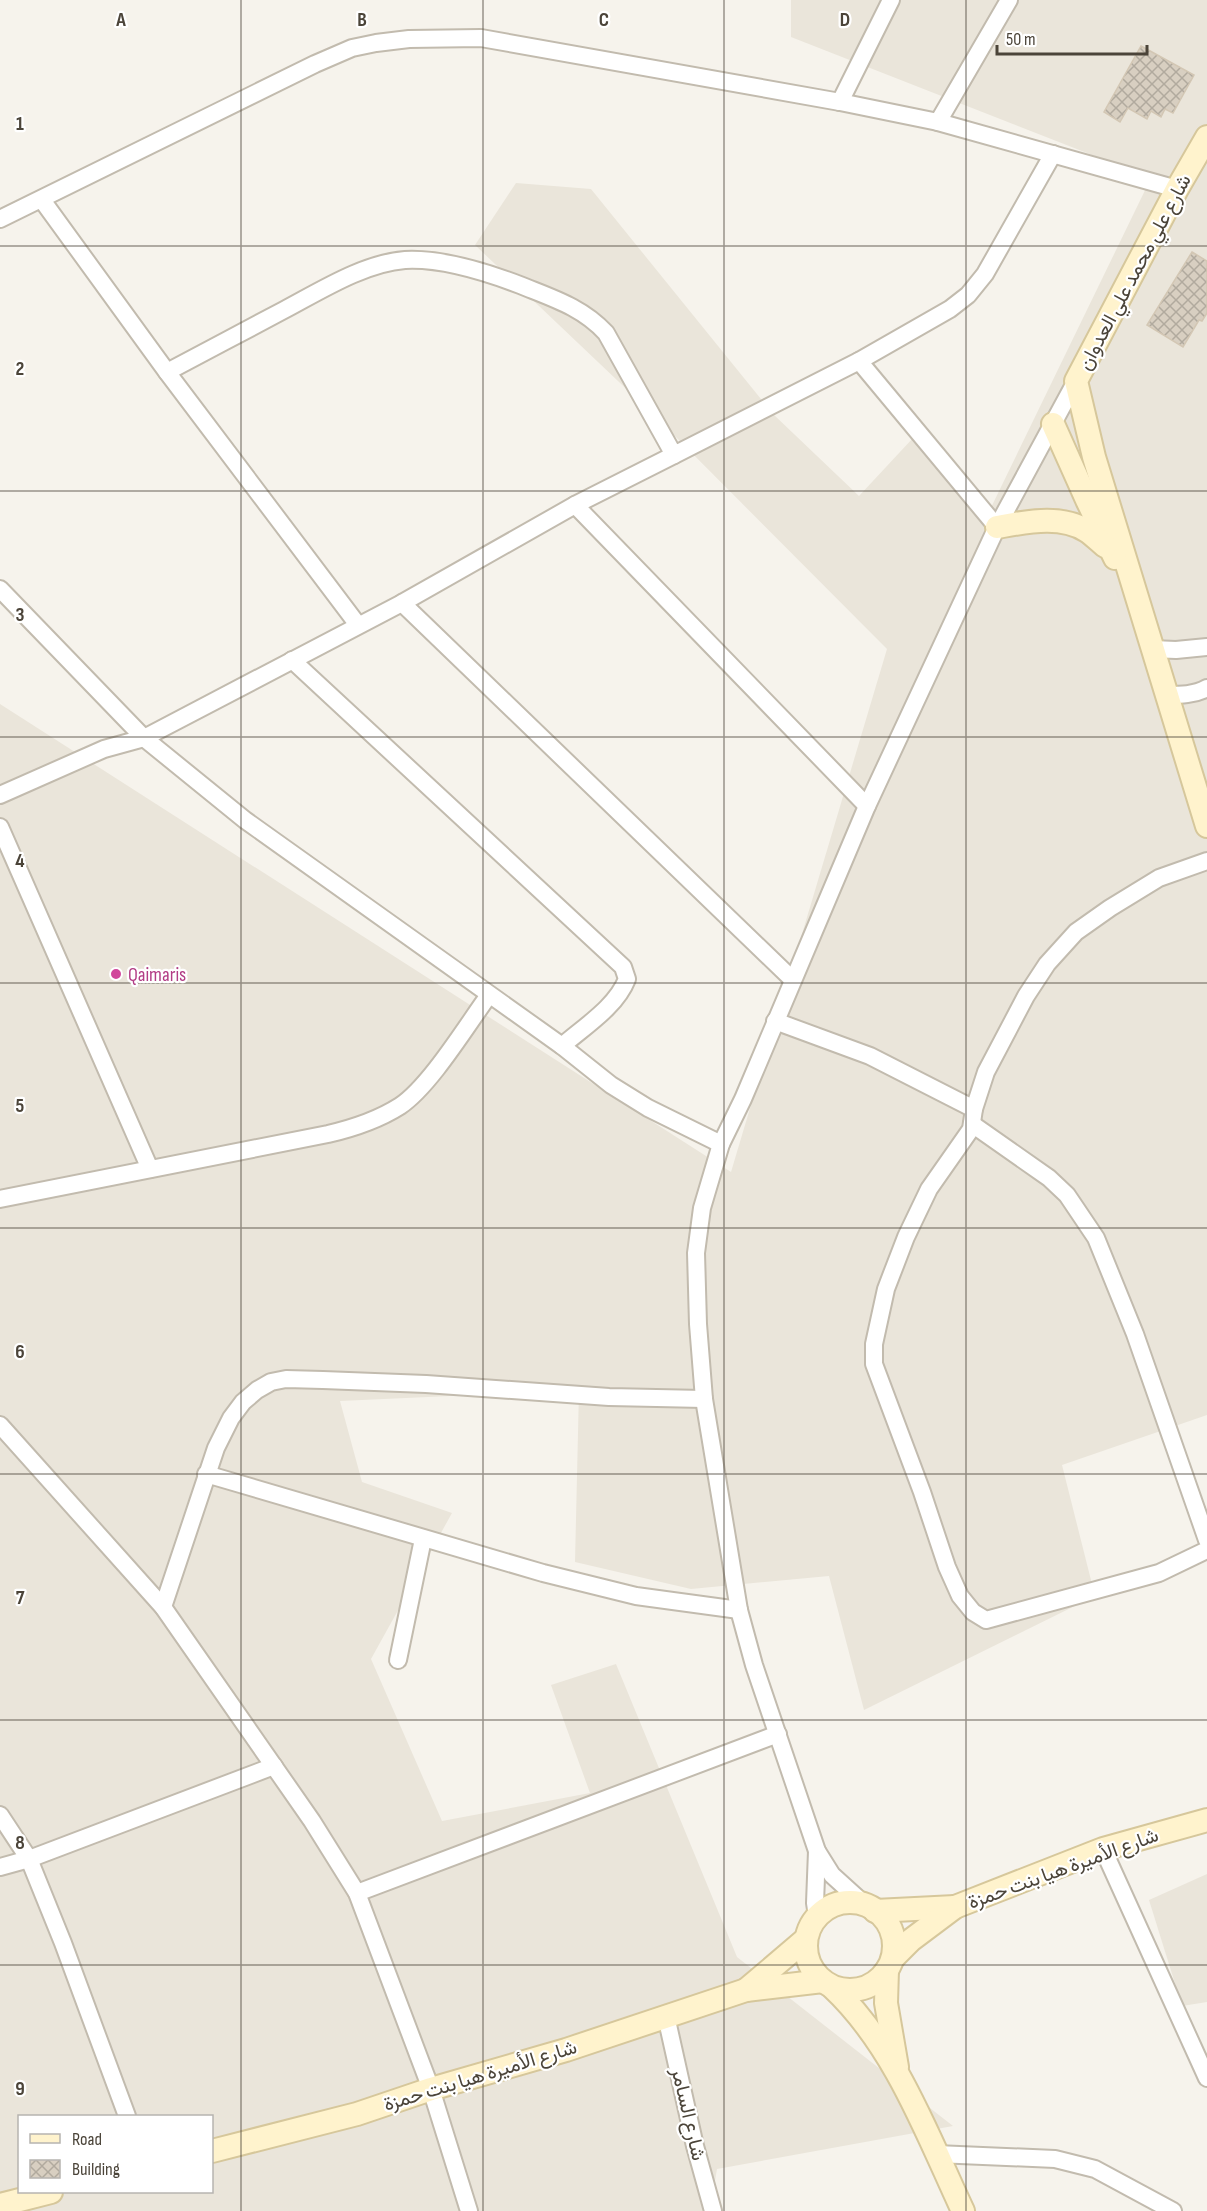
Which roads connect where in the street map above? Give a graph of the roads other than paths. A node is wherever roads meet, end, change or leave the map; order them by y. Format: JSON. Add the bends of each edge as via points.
{"nodes":[{"id":1,"x":891,"y":0,"type":"edge"},
{"id":2,"x":1009,"y":0,"type":"edge"},
{"id":3,"x":840,"y":102,"type":"junction"},
{"id":4,"x":938,"y":122,"type":"junction"},
{"id":5,"x":1207,"y":138,"type":"edge"},
{"id":6,"x":1053,"y":154,"type":"junction"},
{"id":7,"x":1178,"y":189,"type":"junction"},
{"id":8,"x":42,"y":200,"type":"junction"},
{"id":9,"x":0,"y":219,"type":"edge"},
{"id":10,"x":859,"y":361,"type":"junction"},
{"id":11,"x":167,"y":372,"type":"junction"},
{"id":12,"x":1076,"y":381,"type":"junction"},
{"id":13,"x":1053,"y":424,"type":"junction"},
{"id":14,"x":674,"y":455,"type":"junction"},
{"id":15,"x":575,"y":506,"type":"junction"},
{"id":16,"x":998,"y":527,"type":"junction"},
{"id":17,"x":1110,"y":551,"type":"junction"},
{"id":18,"x":1132,"y":584,"type":"junction"},
{"id":19,"x":0,"y":590,"type":"edge"},
{"id":20,"x":402,"y":603,"type":"junction"},
{"id":21,"x":358,"y":625,"type":"junction"},
{"id":22,"x":1207,"y":647,"type":"edge"},
{"id":23,"x":1152,"y":649,"type":"junction"},
{"id":24,"x":292,"y":660,"type":"junction"},
{"id":25,"x":1207,"y":688,"type":"edge"},
{"id":26,"x":1166,"y":695,"type":"junction"},
{"id":27,"x":144,"y":738,"type":"junction"},
{"id":28,"x":0,"y":795,"type":"edge"},
{"id":29,"x":867,"y":806,"type":"junction"},
{"id":30,"x":1207,"y":826,"type":"edge"},
{"id":31,"x":0,"y":827,"type":"edge"},
{"id":32,"x":1207,"y":861,"type":"edge"},
{"id":33,"x":793,"y":980,"type":"junction"},
{"id":34,"x":489,"y":995,"type":"junction"},
{"id":35,"x":775,"y":1021,"type":"junction"},
{"id":36,"x":562,"y":1046,"type":"junction"},
{"id":37,"x":973,"y":1116,"type":"junction"},
{"id":38,"x":721,"y":1144,"type":"junction"},
{"id":39,"x":150,"y":1169,"type":"junction"},
{"id":40,"x":0,"y":1199,"type":"edge"},
{"id":41,"x":704,"y":1399,"type":"junction"},
{"id":42,"x":0,"y":1425,"type":"edge"},
{"id":43,"x":206,"y":1474,"type":"junction"},
{"id":44,"x":423,"y":1539,"type":"junction"},
{"id":45,"x":1207,"y":1540,"type":"edge"},
{"id":46,"x":1207,"y":1550,"type":"edge"},
{"id":47,"x":163,"y":1607,"type":"junction"},
{"id":48,"x":739,"y":1610,"type":"junction"},
{"id":49,"x":398,"y":1660,"type":"dead end"},
{"id":50,"x":778,"y":1734,"type":"junction"},
{"id":51,"x":274,"y":1766,"type":"junction"},
{"id":52,"x":0,"y":1815,"type":"edge"},
{"id":53,"x":1207,"y":1820,"type":"edge"},
{"id":54,"x":1103,"y":1850,"type":"junction"},
{"id":55,"x":817,"y":1851,"type":"junction"},
{"id":56,"x":29,"y":1858,"type":"junction"},
{"id":57,"x":0,"y":1867,"type":"edge"},
{"id":58,"x":357,"y":1893,"type":"junction"},
{"id":59,"x":954,"y":1907,"type":"junction"},
{"id":60,"x":870,"y":1908,"type":"junction"},
{"id":61,"x":817,"y":1916,"type":"junction"},
{"id":62,"x":806,"y":1939,"type":"junction"},
{"id":63,"x":890,"y":1964,"type":"junction"},
{"id":64,"x":828,"y":1984,"type":"junction"},
{"id":65,"x":746,"y":1990,"type":"junction"},
{"id":66,"x":666,"y":2016,"type":"junction"},
{"id":67,"x":898,"y":2074,"type":"junction"},
{"id":68,"x":1207,"y":2078,"type":"edge"},
{"id":69,"x":431,"y":2089,"type":"junction"},
{"id":70,"x":127,"y":2115,"type":"edge"},
{"id":71,"x":213,"y":2151,"type":"edge"},
{"id":72,"x":936,"y":2154,"type":"junction"},
{"id":73,"x":47,"y":2193,"type":"edge"},
{"id":74,"x":0,"y":2205,"type":"edge"},
{"id":75,"x":469,"y":2211,"type":"edge"},
{"id":76,"x":713,"y":2211,"type":"edge"},
{"id":77,"x":963,"y":2211,"type":"edge"},
{"id":78,"x":1173,"y":2211,"type":"edge"}],
"edges":[{"from":1,"to":3,"type":"street"},
{"from":2,"to":4,"type":"street"},
{"from":3,"to":4,"type":"street"},
{"from":3,"to":8,"type":"street","via":[[481,38],[409,39],[352,48],[315,64]]},
{"from":4,"to":6,"type":"street"},
{"from":5,"to":7,"type":"street","name":"شارع علي محمد علي العدوان"},
{"from":6,"to":7,"type":"street"},
{"from":6,"to":10,"type":"street","via":[[996,257],[968,294],[936,318]]},
{"from":7,"to":12,"type":"street","name":"شارع علي محمد علي العدوان"},
{"from":8,"to":9,"type":"street"},
{"from":8,"to":11,"type":"street"},
{"from":10,"to":14,"type":"street"},
{"from":10,"to":16,"type":"street"},
{"from":11,"to":14,"type":"street","via":[[336,282],[403,260],[431,261],[485,272],[572,306],[593,319],[606,333]]},
{"from":11,"to":21,"type":"street"},
{"from":12,"to":13,"type":"street"},
{"from":12,"to":18,"type":"street","name":"شارع علي محمد علي العدوان"},
{"from":13,"to":16,"type":"street"},
{"from":13,"to":17,"type":"street","name":"شارع علي محمد علي العدوان"},
{"from":14,"to":15,"type":"street"},
{"from":15,"to":20,"type":"street"},
{"from":15,"to":29,"type":"street"},
{"from":16,"to":17,"type":"street","via":[[1038,520],[1061,523],[1086,530]]},
{"from":16,"to":29,"type":"street"},
{"from":17,"to":18,"type":"street","name":"شارع علي محمد علي العدوان"},
{"from":18,"to":23,"type":"street","name":"شارع علي محمد علي العدوان"},
{"from":19,"to":27,"type":"street"},
{"from":20,"to":21,"type":"street"},
{"from":20,"to":33,"type":"street"},
{"from":21,"to":24,"type":"street"},
{"from":22,"to":23,"type":"street"},
{"from":23,"to":26,"type":"street","name":"شارع علي محمد علي العدوان"},
{"from":24,"to":27,"type":"street"},
{"from":24,"to":36,"type":"street","via":[[623,967],[627,979],[624,989]]},
{"from":25,"to":26,"type":"street"},
{"from":26,"to":30,"type":"street","name":"شارع علي محمد علي العدوان"},
{"from":27,"to":28,"type":"street","via":[[104,749]]},
{"from":27,"to":34,"type":"street","via":[[246,820]]},
{"from":29,"to":33,"type":"street"},
{"from":31,"to":39,"type":"street"},
{"from":32,"to":37,"type":"street","via":[[1159,878],[1076,932],[1047,964],[1026,996],[986,1072]]},
{"from":33,"to":35,"type":"street"},
{"from":34,"to":36,"type":"street"},
{"from":34,"to":39,"type":"street","via":[[428,1080],[402,1105],[375,1120],[351,1129]]},
{"from":35,"to":37,"type":"street","via":[[870,1056]]},
{"from":35,"to":38,"type":"street"},
{"from":36,"to":38,"type":"street","via":[[648,1108]]},
{"from":37,"to":45,"type":"street","via":[[1067,1195],[1096,1238],[1135,1334]]},
{"from":37,"to":46,"type":"street","via":[[971,1129],[929,1189],[906,1237],[886,1290],[874,1344],[874,1364],[960,1596],[986,1620],[1159,1573]]},
{"from":38,"to":41,"type":"street","via":[[702,1208],[696,1253]]},
{"from":39,"to":40,"type":"street"},
{"from":41,"to":43,"type":"street","via":[[286,1379],[271,1382],[243,1402],[231,1418]]},
{"from":41,"to":48,"type":"street"},
{"from":42,"to":47,"type":"street"},
{"from":43,"to":44,"type":"street"},
{"from":43,"to":47,"type":"street"},
{"from":44,"to":48,"type":"street","via":[[636,1596]]},
{"from":44,"to":49,"type":"street"},
{"from":47,"to":51,"type":"street"},
{"from":48,"to":50,"type":"street"},
{"from":50,"to":55,"type":"street"},
{"from":50,"to":58,"type":"street"},
{"from":51,"to":56,"type":"street"},
{"from":51,"to":58,"type":"street"},
{"from":52,"to":56,"type":"street"},
{"from":53,"to":54,"type":"street","name":"شارع الأميرة هيا بنت حمزة"},
{"from":54,"to":59,"type":"street","name":"شارع الأميرة هيا بنت حمزة"},
{"from":54,"to":68,"type":"street"},
{"from":55,"to":60,"type":"street","via":[[832,1875]]},
{"from":55,"to":61,"type":"street"},
{"from":56,"to":57,"type":"street"},
{"from":56,"to":70,"type":"street"},
{"from":58,"to":69,"type":"street"},
{"from":59,"to":60,"type":"street","name":"شارع الأميرة هيا بنت حمزة"},
{"from":59,"to":63,"type":"street","name":"شارع الأميرة هيا بنت حمزة","via":[[911,1940]]},
{"from":60,"to":61,"type":"street","via":[[838,1903]]},
{"from":60,"to":63,"type":"street","via":[[885,1919],[892,1931],[895,1944]]},
{"from":61,"to":62,"type":"street"},
{"from":62,"to":64,"type":"street","via":[[809,1963],[814,1973]]},
{"from":62,"to":65,"type":"street","name":"شارع الأميرة هيا بنت حمزة"},
{"from":63,"to":64,"type":"street","via":[[879,1980],[857,1990]]},
{"from":63,"to":67,"type":"street","via":[[886,2003]]},
{"from":64,"to":65,"type":"street","name":"شارع الأميرة هيا بنت حمزة"},
{"from":64,"to":67,"type":"street","via":[[858,2014]]},
{"from":65,"to":66,"type":"street","name":"شارع الأميرة هيا بنت حمزة"},
{"from":66,"to":69,"type":"street","name":"شارع الأميرة هيا بنت حمزة"},
{"from":66,"to":76,"type":"street","name":"شارع السامر"},
{"from":67,"to":72,"type":"street"},
{"from":69,"to":71,"type":"street","name":"شارع الأميرة هيا بنت حمزة","via":[[357,2114]]},
{"from":69,"to":75,"type":"street"},
{"from":72,"to":77,"type":"street"},
{"from":72,"to":78,"type":"street","via":[[1055,2159],[1095,2169]]},
{"from":73,"to":74,"type":"street"}]}
